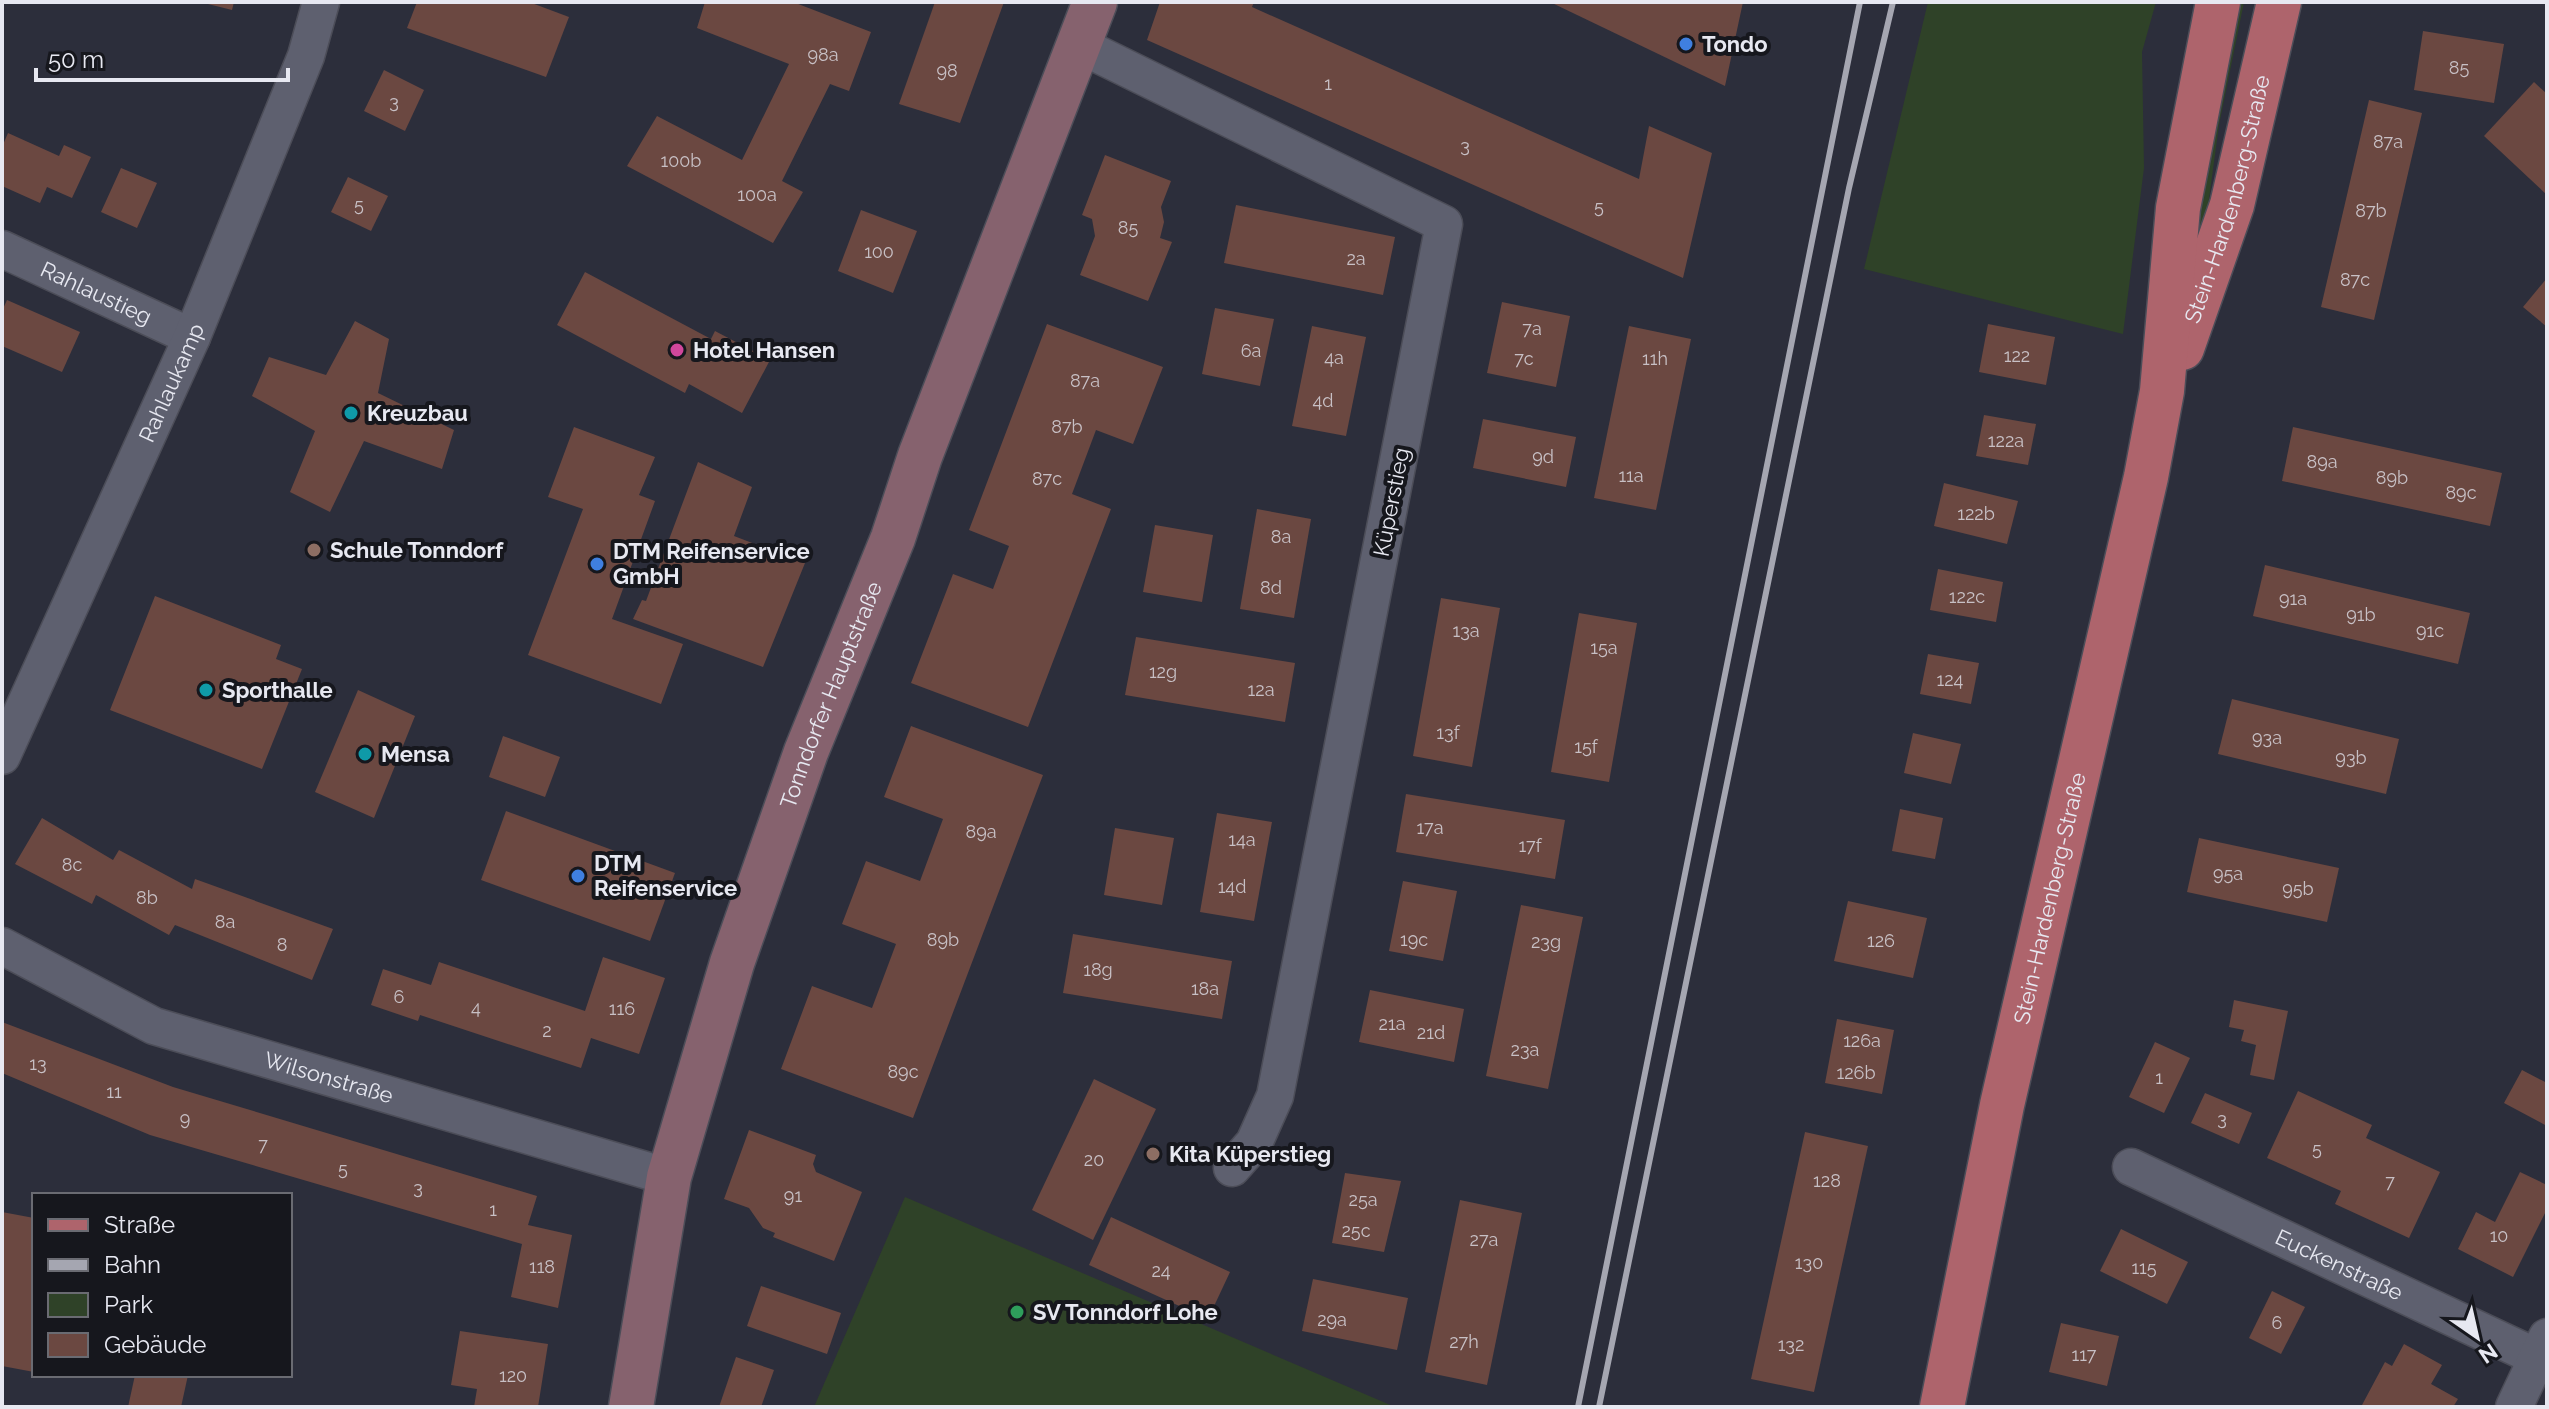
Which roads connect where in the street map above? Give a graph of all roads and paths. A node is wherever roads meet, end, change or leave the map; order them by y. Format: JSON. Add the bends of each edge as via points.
{"nodes":[{"id":1,"x":321,"y":2,"type":"edge"},
{"id":2,"x":1095,"y":2,"type":"edge"},
{"id":3,"x":2218,"y":2,"type":"edge"},
{"id":4,"x":2279,"y":2,"type":"edge"},
{"id":5,"x":1079,"y":45,"type":"junction"},
{"id":6,"x":2,"y":249,"type":"edge"},
{"id":7,"x":192,"y":337,"type":"junction"},
{"id":8,"x":2162,"y":391,"type":"junction"},
{"id":9,"x":2,"y":756,"type":"edge"},
{"id":10,"x":2,"y":946,"type":"edge"},
{"id":11,"x":2131,"y":1167,"type":"dead end"},
{"id":12,"x":1232,"y":1168,"type":"dead end"},
{"id":13,"x":669,"y":1177,"type":"junction"},
{"id":14,"x":2544,"y":1352,"type":"edge"},
{"id":15,"x":631,"y":1407,"type":"edge"},
{"id":16,"x":1942,"y":1407,"type":"edge"},
{"id":17,"x":2514,"y":1407,"type":"edge"}],
"edges":[{"from":1,"to":7,"type":"street","name":"Rahlaukamp","via":[[306,56]]},
{"from":2,"to":5,"type":"main road","name":"Tonndorfer Hauptstraße"},
{"from":3,"to":8,"type":"main road","name":"Stein-Hardenberg-Straße","via":[[2178,208]]},
{"from":4,"to":8,"type":"main road","name":"Stein-Hardenberg-Straße","via":[[2232,205],[2188,335]]},
{"from":5,"to":12,"type":"street","name":"Küperstieg","via":[[1444,224],[1275,1096],[1254,1143]]},
{"from":5,"to":13,"type":"main road","name":"Tonndorfer Hauptstraße","via":[[770,848]]},
{"from":6,"to":7,"type":"street","name":"Rahlaustieg"},
{"from":7,"to":9,"type":"street","name":"Rahlaukamp"},
{"from":8,"to":16,"type":"main road","name":"Stein-Hardenberg-Straße","via":[[2002,1105]]},
{"from":10,"to":13,"type":"street","name":"Wilsonstraße","via":[[154,1026]]},
{"from":11,"to":14,"type":"street","name":"Euckenstraße"},
{"from":13,"to":15,"type":"main road","name":"Tonndorfer Hauptstraße"},
{"from":14,"to":17,"type":"street"}]}
